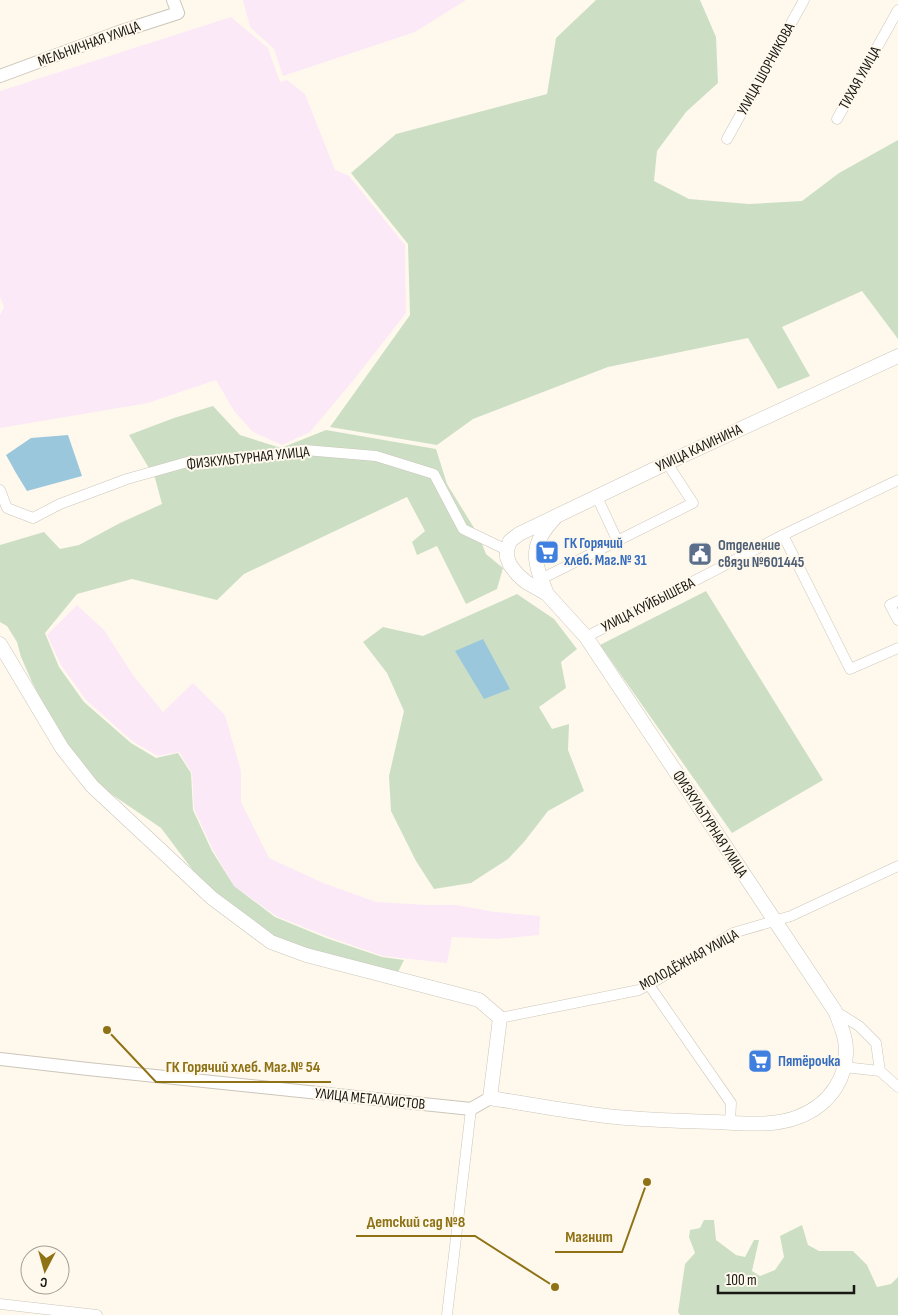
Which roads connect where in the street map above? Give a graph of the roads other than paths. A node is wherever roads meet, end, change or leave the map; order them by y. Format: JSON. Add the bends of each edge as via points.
{"nodes":[{"id":1,"x":172,"y":0,"type":"edge"},
{"id":2,"x":804,"y":0,"type":"edge"},
{"id":3,"x":898,"y":10,"type":"edge"},
{"id":4,"x":0,"y":76,"type":"edge"},
{"id":5,"x":837,"y":119,"type":"dead end"},
{"id":6,"x":727,"y":139,"type":"dead end"},
{"id":7,"x":898,"y":356,"type":"edge"},
{"id":8,"x":667,"y":463,"type":"junction"},
{"id":9,"x":898,"y":480,"type":"edge"},
{"id":10,"x":0,"y":490,"type":"edge"},
{"id":11,"x":596,"y":497,"type":"junction"},
{"id":12,"x":556,"y":517,"type":"junction"},
{"id":13,"x":527,"y":530,"type":"junction"},
{"id":14,"x":783,"y":535,"type":"junction"},
{"id":15,"x":538,"y":540,"type":"junction"},
{"id":16,"x":618,"y":542,"type":"junction"},
{"id":17,"x":507,"y":550,"type":"junction"},
{"id":18,"x":541,"y":580,"type":"junction"},
{"id":19,"x":526,"y":582,"type":"junction"},
{"id":20,"x":547,"y":594,"type":"junction"},
{"id":21,"x":894,"y":603,"type":"edge"},
{"id":22,"x":898,"y":620,"type":"edge"},
{"id":23,"x":586,"y":637,"type":"junction"},
{"id":24,"x":0,"y":644,"type":"edge"},
{"id":25,"x":898,"y":648,"type":"edge"},
{"id":26,"x":898,"y":866,"type":"edge"},
{"id":27,"x":775,"y":920,"type":"junction"},
{"id":28,"x":649,"y":985,"type":"junction"},
{"id":29,"x":835,"y":1011,"type":"junction"},
{"id":30,"x":500,"y":1018,"type":"junction"},
{"id":31,"x":0,"y":1059,"type":"edge"},
{"id":32,"x":844,"y":1067,"type":"junction"},
{"id":33,"x":880,"y":1071,"type":"junction"},
{"id":34,"x":896,"y":1083,"type":"edge"},
{"id":35,"x":490,"y":1098,"type":"junction"},
{"id":36,"x":471,"y":1108,"type":"junction"},
{"id":37,"x":730,"y":1123,"type":"junction"},
{"id":38,"x":0,"y":1304,"type":"edge"},
{"id":39,"x":97,"y":1315,"type":"edge"},
{"id":40,"x":447,"y":1315,"type":"edge"}],
"edges":[{"from":1,"to":4,"type":"street","name":"МЕЛЬНИЧНАЯ УЛИЦА","via":[[178,13]]},
{"from":2,"to":6,"type":"street","name":"УЛИЦА ШОРНИКОВА"},
{"from":3,"to":5,"type":"street","name":"ТИХАЯ УЛИЦА"},
{"from":7,"to":8,"type":"main road","name":"УЛИЦА КАЛИНИНА"},
{"from":8,"to":11,"type":"main road","name":"УЛИЦА КАЛИНИНА"},
{"from":8,"to":16,"type":"street","via":[[693,503]]},
{"from":9,"to":14,"type":"street","name":"УЛИЦА КУЙБЫШЕВА"},
{"from":10,"to":17,"type":"street","name":"ФИЗКУЛЬТУРНАЯ УЛИЦА","via":[[7,508],[33,518],[60,504],[127,480],[191,462],[240,460],[306,450],[376,456],[434,474],[463,529]]},
{"from":11,"to":12,"type":"main road","name":"УЛИЦА КАЛИНИНА"},
{"from":11,"to":16,"type":"street"},
{"from":12,"to":13,"type":"main road","name":"УЛИЦА КАЛИНИНА"},
{"from":12,"to":15,"type":"main road"},
{"from":13,"to":15,"type":"main road","via":[[534,532]]},
{"from":13,"to":17,"type":"main road","name":"УЛИЦА КАЛИНИНА","via":[[510,541]]},
{"from":14,"to":23,"type":"street","name":"УЛИЦА КУЙБЫШЕВА"},
{"from":14,"to":25,"type":"street","via":[[850,668]]},
{"from":15,"to":18,"type":"main road","name":"ФИЗКУЛЬТУРНАЯ УЛИЦА","via":[[536,562]]},
{"from":16,"to":18,"type":"street"},
{"from":17,"to":19,"type":"main road","name":"ФИЗКУЛЬТУРНАЯ УЛИЦА","via":[[510,565]]},
{"from":18,"to":19,"type":"main road"},
{"from":18,"to":20,"type":"main road","name":"ФИЗКУЛЬТУРНАЯ УЛИЦА"},
{"from":19,"to":20,"type":"main road","name":"ФИЗКУЛЬТУРНАЯ УЛИЦА"},
{"from":20,"to":23,"type":"main road","name":"ФИЗКУЛЬТУРНАЯ УЛИЦА"},
{"from":21,"to":22,"type":"street"},
{"from":23,"to":27,"type":"main road","name":"ФИЗКУЛЬТУРНАЯ УЛИЦА"},
{"from":24,"to":30,"type":"main road","via":[[62,748],[92,786],[212,898],[272,942],[306,955],[479,1000]]},
{"from":26,"to":27,"type":"street","name":"МОЛОДЁЖНАЯ УЛИЦА","via":[[791,916]]},
{"from":27,"to":28,"type":"street","name":"МОЛОДЁЖНАЯ УЛИЦА","via":[[734,933]]},
{"from":27,"to":29,"type":"main road","name":"ФИЗКУЛЬТУРНАЯ УЛИЦА"},
{"from":28,"to":30,"type":"street","name":"МОЛОДЁЖНАЯ УЛИЦА","via":[[639,990]]},
{"from":28,"to":37,"type":"street","via":[[731,1103]]},
{"from":29,"to":32,"type":"main road","name":"ФИЗКУЛЬТУРНАЯ УЛИЦА","via":[[845,1040]]},
{"from":29,"to":33,"type":"street","via":[[859,1026],[876,1043]]},
{"from":30,"to":35,"type":"main road"},
{"from":31,"to":36,"type":"street","name":"УЛИЦА МЕТАЛЛИСТОВ"},
{"from":32,"to":33,"type":"street"},
{"from":32,"to":37,"type":"main road","name":"ФИЗКУЛЬТУРНАЯ УЛИЦА","via":[[835,1090],[825,1101],[797,1118]]},
{"from":33,"to":34,"type":"street"},
{"from":35,"to":36,"type":"street"},
{"from":35,"to":37,"type":"main road","name":"ФИЗКУЛЬТУРНАЯ УЛИЦА","via":[[607,1116]]},
{"from":36,"to":40,"type":"street"},
{"from":38,"to":39,"type":"street"}]}
